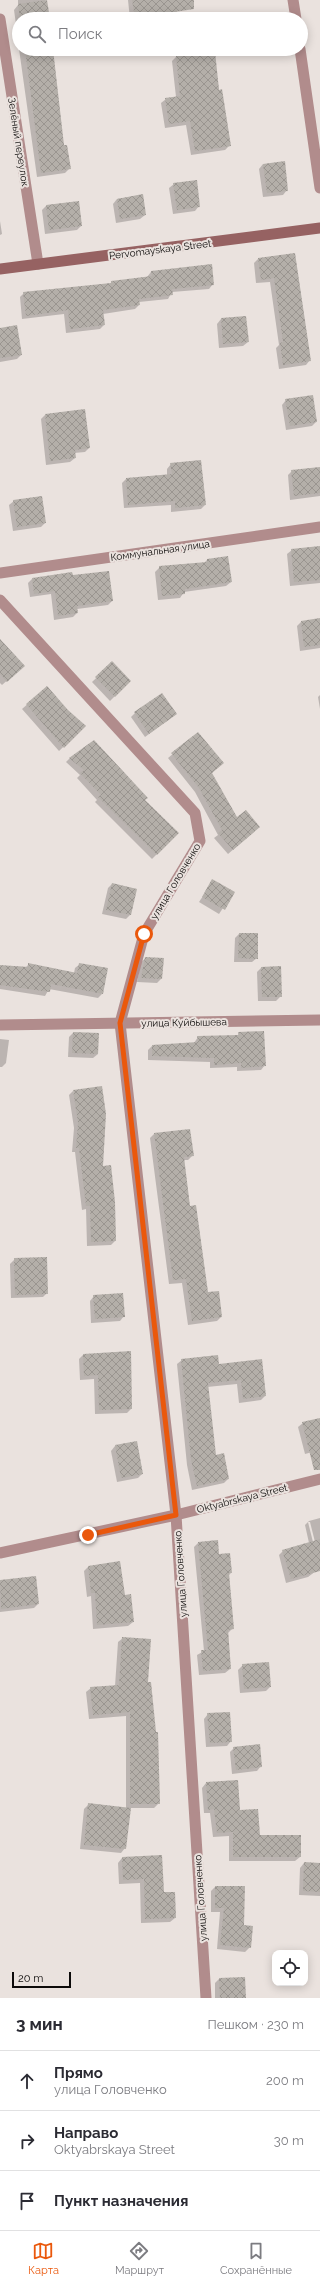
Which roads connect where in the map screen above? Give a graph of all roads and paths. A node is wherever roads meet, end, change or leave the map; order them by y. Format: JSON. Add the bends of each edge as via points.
{"nodes":[{"id":1,"x":293,"y":0,"type":"edge"},
{"id":2,"x":295,"y":12,"type":"edge"},
{"id":3,"x":0,"y":19,"type":"edge"},
{"id":4,"x":301,"y":56,"type":"edge"},
{"id":5,"x":320,"y":188,"type":"edge"},
{"id":6,"x":320,"y":228,"type":"edge"},
{"id":7,"x":38,"y":264,"type":"junction"},
{"id":8,"x":0,"y":269,"type":"edge"},
{"id":9,"x":320,"y":527,"type":"edge"},
{"id":10,"x":0,"y":572,"type":"edge"},
{"id":11,"x":0,"y":600,"type":"edge"},
{"id":12,"x":320,"y":1020,"type":"edge"},
{"id":13,"x":120,"y":1023,"type":"junction"},
{"id":14,"x":0,"y":1025,"type":"edge"},
{"id":15,"x":320,"y":1479,"type":"edge"},
{"id":16,"x":176,"y":1515,"type":"junction"},
{"id":17,"x":0,"y":1553,"type":"edge"},
{"id":18,"x":206,"y":1998,"type":"edge"}],
"edges":[{"from":1,"to":2,"type":"street"},
{"from":3,"to":7,"type":"street","name":"Зелёный переулок"},
{"from":4,"to":5,"type":"street"},
{"from":6,"to":7,"type":"main road","name":"Pervomayskaya Street"},
{"from":7,"to":8,"type":"main road","name":"Pervomayskaya Street"},
{"from":9,"to":10,"type":"street","name":"Коммунальная улица"},
{"from":11,"to":13,"type":"street","name":"улица Головченко","via":[[195,813],[200,841],[144,934]]},
{"from":12,"to":13,"type":"street","name":"улица Куйбышева"},
{"from":13,"to":14,"type":"street","name":"улица Куйбышева"},
{"from":13,"to":16,"type":"street","name":"улица Головченко"},
{"from":15,"to":16,"type":"street","name":"Oktyabrskaya Street"},
{"from":16,"to":17,"type":"street","name":"Oktyabrskaya Street"},
{"from":16,"to":18,"type":"street","name":"улица Головченко"}]}
